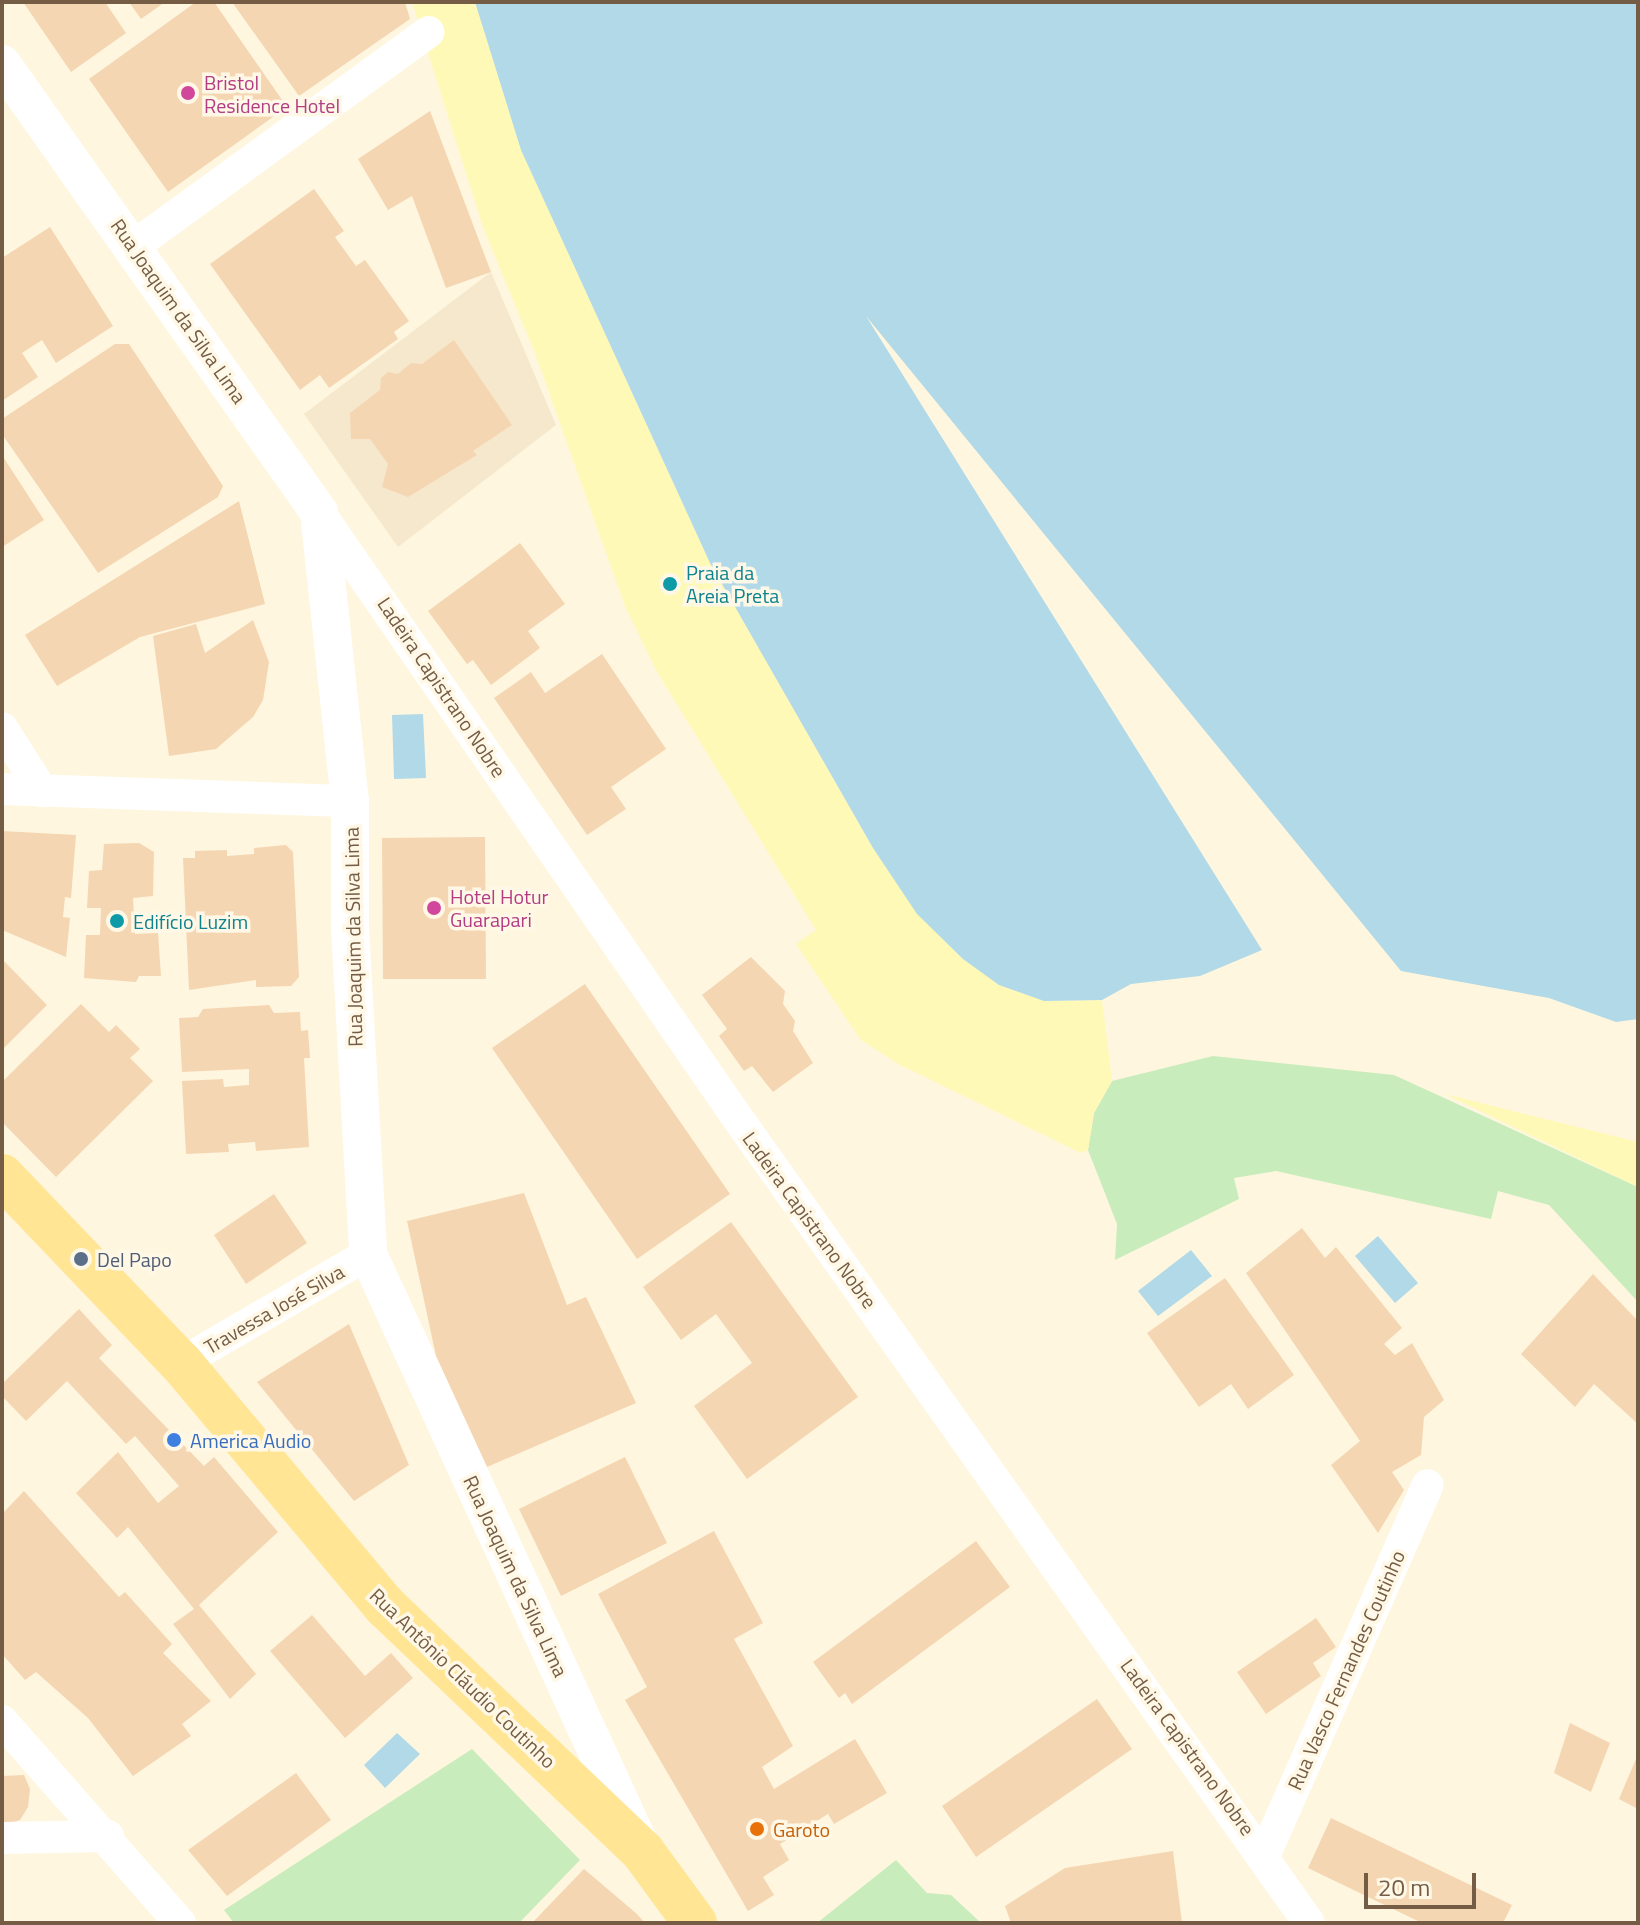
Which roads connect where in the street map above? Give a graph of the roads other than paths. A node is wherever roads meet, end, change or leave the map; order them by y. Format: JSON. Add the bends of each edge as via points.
{"nodes":[{"id":1,"x":429,"y":32,"type":"dead end"},
{"id":2,"x":2,"y":64,"type":"edge"},
{"id":3,"x":134,"y":246,"type":"junction"},
{"id":4,"x":319,"y":512,"type":"junction"},
{"id":5,"x":2,"y":728,"type":"edge"},
{"id":6,"x":2,"y":789,"type":"edge"},
{"id":7,"x":42,"y":791,"type":"junction"},
{"id":8,"x":350,"y":801,"type":"junction"},
{"id":9,"x":2,"y":1176,"type":"edge"},
{"id":10,"x":368,"y":1254,"type":"junction"},
{"id":11,"x":181,"y":1363,"type":"junction"},
{"id":12,"x":1428,"y":1485,"type":"dead end"},
{"id":13,"x":2,"y":1721,"type":"edge"},
{"id":14,"x":108,"y":1836,"type":"junction"},
{"id":15,"x":2,"y":1838,"type":"edge"},
{"id":16,"x":643,"y":1852,"type":"junction"},
{"id":17,"x":1265,"y":1854,"type":"junction"},
{"id":18,"x":180,"y":1923,"type":"edge"},
{"id":19,"x":695,"y":1923,"type":"edge"},
{"id":20,"x":1309,"y":1923,"type":"edge"}],
"edges":[{"from":1,"to":3,"type":"street"},
{"from":2,"to":3,"type":"street","name":"Rua Joaquim da Silva Lima"},
{"from":3,"to":4,"type":"street","name":"Rua Joaquim da Silva Lima"},
{"from":4,"to":8,"type":"street","name":"Rua Joaquim da Silva Lima"},
{"from":4,"to":17,"type":"street","name":"Ladeira Capistrano Nobre","via":[[734,1113]]},
{"from":5,"to":7,"type":"street"},
{"from":6,"to":7,"type":"street"},
{"from":7,"to":8,"type":"street"},
{"from":8,"to":10,"type":"street","name":"Rua Joaquim da Silva Lima","via":[[350,944]]},
{"from":9,"to":11,"type":"main road","name":"Rua Antônio Cláudio Coutinho"},
{"from":10,"to":11,"type":"street","name":"Travessa José Silva"},
{"from":10,"to":16,"type":"street","name":"Rua Joaquim da Silva Lima"},
{"from":11,"to":16,"type":"main road","name":"Rua Antônio Cláudio Coutinho","via":[[386,1607]]},
{"from":12,"to":17,"type":"street","name":"Rua Vasco Fernandes Coutinho"},
{"from":13,"to":14,"type":"street"},
{"from":14,"to":15,"type":"street"},
{"from":14,"to":18,"type":"street"},
{"from":16,"to":19,"type":"main road","name":"Rua Antônio Cláudio Coutinho"},
{"from":17,"to":20,"type":"street","name":"Ladeira Capistrano Nobre"}]}
